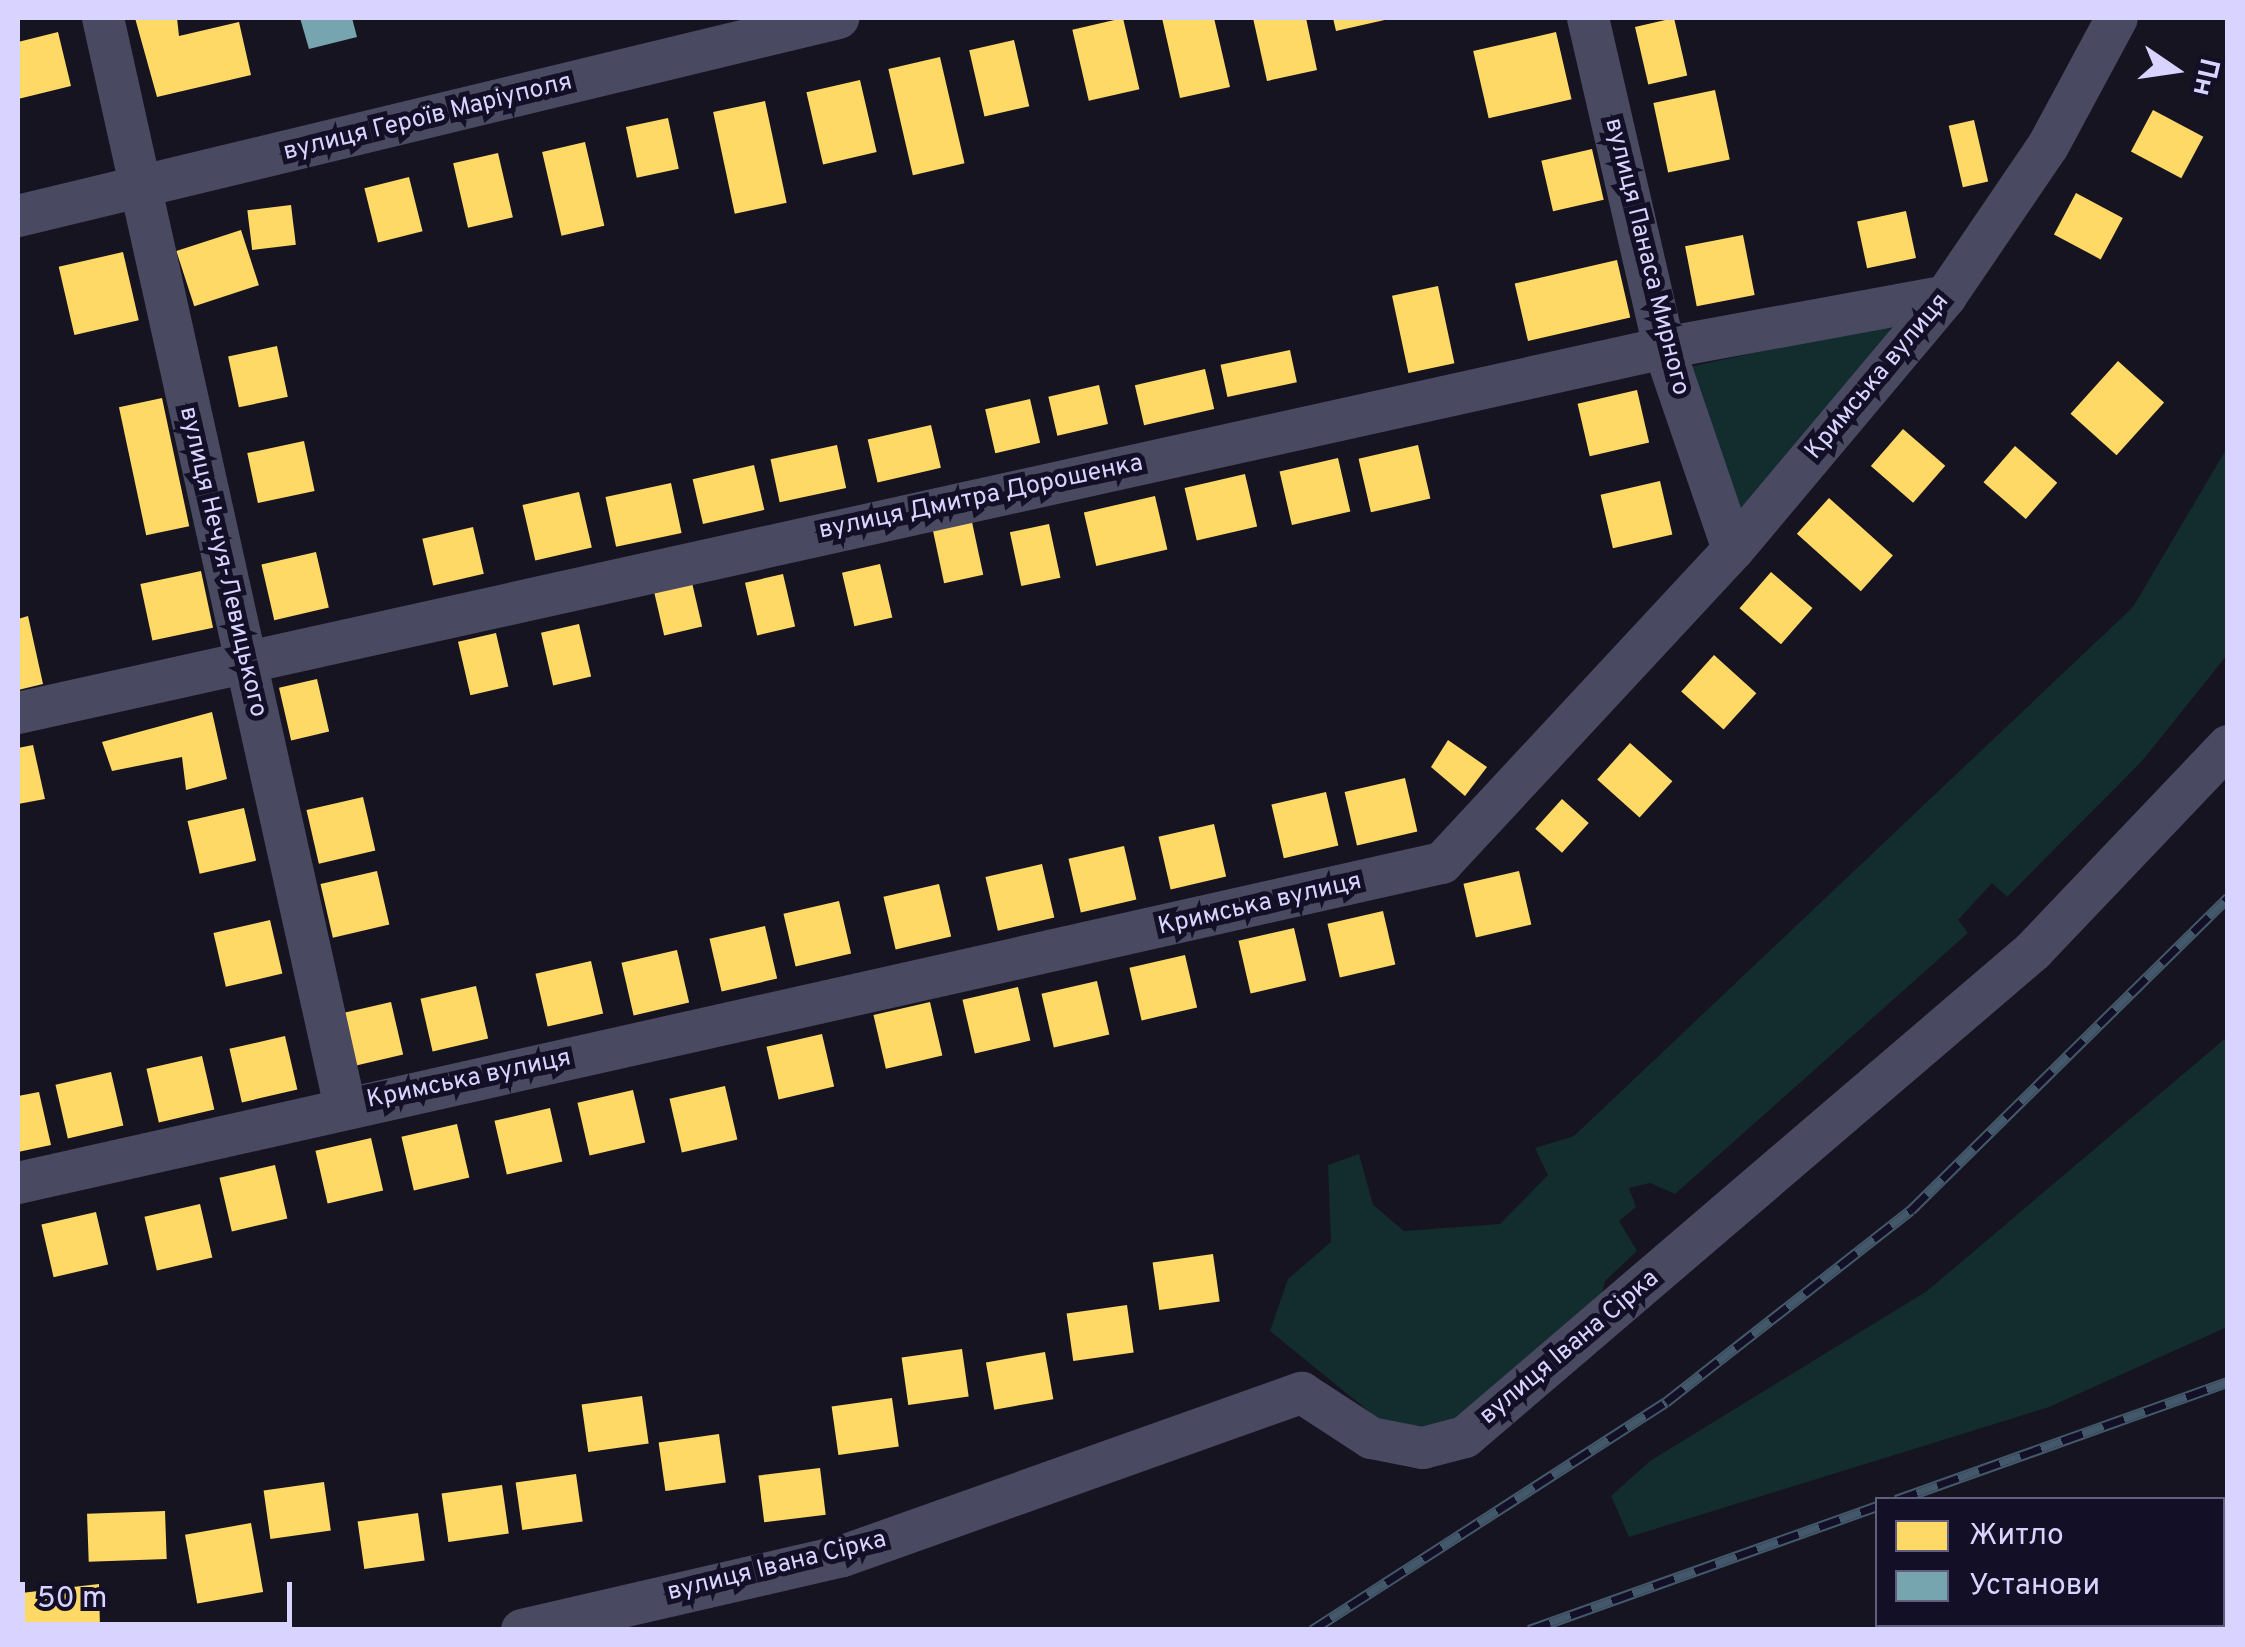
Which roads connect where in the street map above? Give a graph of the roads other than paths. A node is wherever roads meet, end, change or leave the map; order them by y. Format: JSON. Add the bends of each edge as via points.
{"nodes":[{"id":1,"x":103,"y":18,"type":"edge"},
{"id":2,"x":838,"y":18,"type":"edge"},
{"id":3,"x":1588,"y":18,"type":"edge"},
{"id":4,"x":2117,"y":18,"type":"edge"},
{"id":5,"x":139,"y":188,"type":"junction"},
{"id":6,"x":18,"y":216,"type":"edge"},
{"id":7,"x":1946,"y":296,"type":"junction"},
{"id":8,"x":1664,"y":348,"type":"junction"},
{"id":9,"x":1732,"y":550,"type":"junction"},
{"id":10,"x":244,"y":660,"type":"junction"},
{"id":11,"x":18,"y":713,"type":"edge"},
{"id":12,"x":2228,"y":746,"type":"edge"},
{"id":13,"x":345,"y":1107,"type":"junction"},
{"id":14,"x":18,"y":1183,"type":"edge"},
{"id":15,"x":522,"y":1630,"type":"edge"}],
"edges":[{"from":1,"to":5,"type":"street","name":"вулиця Нечуя-Левицького"},
{"from":2,"to":5,"type":"street","name":"вулиця Героїв Маріуполя"},
{"from":3,"to":8,"type":"street","name":"вулиця Панаса Мирного"},
{"from":4,"to":7,"type":"street","name":"Кримська вулиця","via":[[2048,146]]},
{"from":5,"to":6,"type":"street","name":"вулиця Героїв Маріуполя"},
{"from":5,"to":10,"type":"street","name":"вулиця Нечуя-Левицького"},
{"from":7,"to":8,"type":"street","name":"вулиця Дмитра Дорошенка"},
{"from":7,"to":9,"type":"street","name":"Кримська вулиця"},
{"from":8,"to":9,"type":"street","name":"вулиця Панаса Мирного"},
{"from":8,"to":10,"type":"street","name":"вулиця Дмитра Дорошенка"},
{"from":9,"to":13,"type":"street","name":"Кримська вулиця","via":[[1442,863]]},
{"from":10,"to":11,"type":"street","name":"вулиця Дмитра Дорошенка"},
{"from":10,"to":13,"type":"street","name":"вулиця Нечуя-Левицького"},
{"from":12,"to":15,"type":"street","name":"вулиця Івана Сірка","via":[[2034,951],[1465,1437],[1423,1448],[1371,1438],[1302,1393],[843,1556]]},
{"from":13,"to":14,"type":"street","name":"Кримська вулиця"}]}
